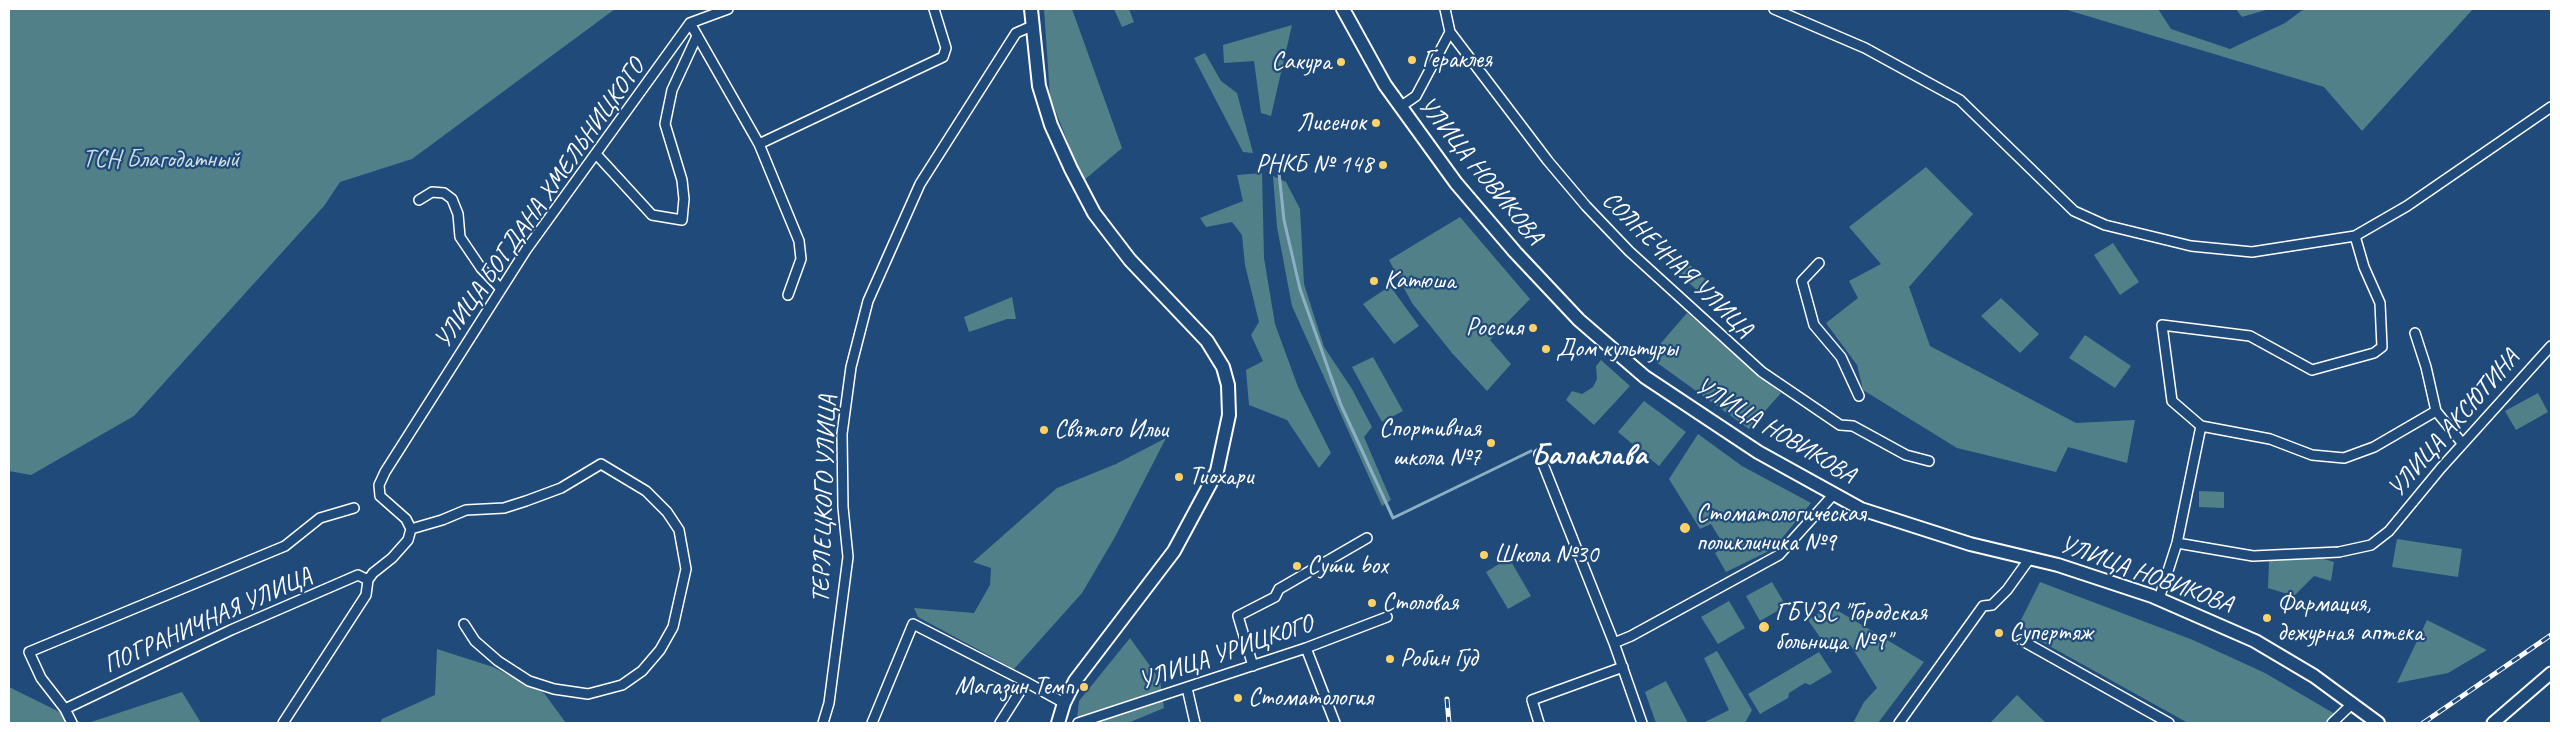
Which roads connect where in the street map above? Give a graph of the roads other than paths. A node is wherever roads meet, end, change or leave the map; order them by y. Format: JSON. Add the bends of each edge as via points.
{"nodes":[{"id":1,"x":728,"y":9,"type":"edge"},
{"id":2,"x":934,"y":9,"type":"edge"},
{"id":3,"x":1031,"y":9,"type":"edge"},
{"id":4,"x":1343,"y":9,"type":"edge"},
{"id":5,"x":1445,"y":9,"type":"edge"},
{"id":6,"x":1774,"y":9,"type":"edge"},
{"id":7,"x":690,"y":23,"type":"junction"},
{"id":8,"x":1032,"y":26,"type":"junction"},
{"id":9,"x":1450,"y":32,"type":"junction"},
{"id":10,"x":697,"y":36,"type":"junction"},
{"id":11,"x":1400,"y":106,"type":"junction"},
{"id":12,"x":2551,"y":107,"type":"edge"},
{"id":13,"x":759,"y":144,"type":"junction"},
{"id":14,"x":596,"y":154,"type":"junction"},
{"id":15,"x":419,"y":200,"type":"dead end"},
{"id":16,"x":2355,"y":236,"type":"junction"},
{"id":17,"x":1819,"y":263,"type":"dead end"},
{"id":18,"x":502,"y":289,"type":"junction"},
{"id":19,"x":788,"y":295,"type":"dead end"},
{"id":20,"x":2415,"y":333,"type":"dead end"},
{"id":21,"x":2551,"y":346,"type":"edge"},
{"id":22,"x":1859,"y":396,"type":"dead end"},
{"id":23,"x":2436,"y":411,"type":"junction"},
{"id":24,"x":2200,"y":426,"type":"junction"},
{"id":25,"x":2462,"y":443,"type":"junction"},
{"id":26,"x":1540,"y":454,"type":"dead end"},
{"id":27,"x":1929,"y":461,"type":"dead end"},
{"id":28,"x":1834,"y":494,"type":"junction"},
{"id":29,"x":354,"y":508,"type":"dead end"},
{"id":30,"x":411,"y":529,"type":"junction"},
{"id":31,"x":1367,"y":538,"type":"dead end"},
{"id":32,"x":2177,"y":542,"type":"junction"},
{"id":33,"x":2030,"y":558,"type":"junction"},
{"id":34,"x":368,"y":580,"type":"junction"},
{"id":35,"x":2159,"y":599,"type":"junction"},
{"id":36,"x":1387,"y":617,"type":"dead end"},
{"id":37,"x":464,"y":624,"type":"dead end"},
{"id":38,"x":2021,"y":640,"type":"dead end"},
{"id":39,"x":1614,"y":643,"type":"junction"},
{"id":40,"x":1306,"y":648,"type":"junction"},
{"id":41,"x":1253,"y":666,"type":"junction"},
{"id":42,"x":1623,"y":667,"type":"junction"},
{"id":43,"x":2551,"y":673,"type":"edge"},
{"id":44,"x":1026,"y":682,"type":"junction"},
{"id":45,"x":1188,"y":688,"type":"junction"},
{"id":46,"x":1064,"y":703,"type":"junction"},
{"id":47,"x":2354,"y":703,"type":"junction"},
{"id":48,"x":66,"y":709,"type":"junction"},
{"id":49,"x":72,"y":723,"type":"edge"},
{"id":50,"x":283,"y":723,"type":"edge"},
{"id":51,"x":823,"y":723,"type":"edge"},
{"id":52,"x":872,"y":723,"type":"edge"},
{"id":53,"x":1000,"y":723,"type":"edge"},
{"id":54,"x":1058,"y":723,"type":"edge"},
{"id":55,"x":1078,"y":723,"type":"edge"},
{"id":56,"x":1195,"y":723,"type":"edge"},
{"id":57,"x":1335,"y":723,"type":"edge"},
{"id":58,"x":1539,"y":723,"type":"edge"},
{"id":59,"x":1642,"y":723,"type":"edge"},
{"id":60,"x":1899,"y":723,"type":"edge"},
{"id":61,"x":2169,"y":723,"type":"edge"},
{"id":62,"x":2332,"y":723,"type":"edge"},
{"id":63,"x":2378,"y":723,"type":"edge"},
{"id":64,"x":2493,"y":723,"type":"edge"}],
"edges":[{"from":1,"to":7,"type":"street"},
{"from":2,"to":13,"type":"street","via":[[946,48],[943,57]]},
{"from":3,"to":8,"type":"main road"},
{"from":4,"to":11,"type":"main road","name":"УЛИЦА НОВИКОВА"},
{"from":5,"to":9,"type":"street"},
{"from":6,"to":16,"type":"street","via":[[1865,48],[1960,100],[2074,212],[2105,226],[2191,246],[2252,252]]},
{"from":7,"to":10,"type":"street"},
{"from":7,"to":14,"type":"street","name":"УЛИЦА БОГДАНА ХМЕЛЬНИЦКОГО"},
{"from":8,"to":46,"type":"main road","via":[[1039,86],[1051,125],[1094,213],[1130,260],[1207,341],[1223,367],[1229,415],[1216,471],[1174,551],[1076,681]]},
{"from":8,"to":51,"type":"street","name":"ТЕРЛЕЦКОГО УЛИЦА","via":[[1016,34],[920,184],[868,301],[851,367],[842,434],[843,507],[848,557],[829,704]]},
{"from":9,"to":11,"type":"street","via":[[1416,96]]},
{"from":9,"to":27,"type":"street","name":"СОЛНЕЧНАЯ УЛИЦА","via":[[1586,206],[1629,251],[1756,366],[1840,425],[1853,426],[1906,455]]},
{"from":10,"to":13,"type":"street"},
{"from":10,"to":14,"type":"street","via":[[672,90],[665,124],[682,180],[682,220],[652,215]]},
{"from":11,"to":28,"type":"main road","name":"УЛИЦА НОВИКОВА","via":[[1456,183],[1578,320],[1645,377],[1758,452]]},
{"from":12,"to":16,"type":"street","via":[[2407,206]]},
{"from":13,"to":19,"type":"street","via":[[799,241],[801,259]]},
{"from":14,"to":18,"type":"street","name":"УЛИЦА БОГДАНА ХМЕЛЬНИЦКОГО","via":[[526,250]]},
{"from":15,"to":18,"type":"street","via":[[432,192],[444,193],[452,199],[458,214],[460,237],[481,268]]},
{"from":16,"to":24,"type":"street","via":[[2380,303],[2382,347],[2374,353],[2312,370],[2250,336],[2162,325],[2172,401]]},
{"from":17,"to":22,"type":"street","via":[[1802,281],[1814,325],[1841,357]]},
{"from":18,"to":30,"type":"street","name":"УЛИЦА БОГДАНА ХМЕЛЬНИЦКОГО","via":[[379,486],[380,496],[406,519]]},
{"from":20,"to":23,"type":"street"},
{"from":21,"to":25,"type":"street","name":"УЛИЦА АКСЮТИНА"},
{"from":23,"to":24,"type":"street","name":"УЛИЦА АКСЮТИНА","via":[[2374,447],[2344,458],[2312,455],[2270,440]]},
{"from":23,"to":25,"type":"street"},
{"from":24,"to":32,"type":"street"},
{"from":25,"to":32,"type":"street","name":"УЛИЦА АКСЮТИНА","via":[[2389,530],[2371,546],[2339,552],[2253,556]]},
{"from":26,"to":39,"type":"street"},
{"from":28,"to":33,"type":"main road","name":"УЛИЦА НОВИКОВА","via":[[1870,512],[1970,544]]},
{"from":28,"to":39,"type":"street","via":[[1779,555]]},
{"from":29,"to":48,"type":"street","via":[[320,518],[285,546],[29,652],[41,678]]},
{"from":30,"to":34,"type":"street","via":[[408,540]]},
{"from":30,"to":37,"type":"street","via":[[466,510],[504,508],[526,501],[561,488],[601,464],[646,491],[679,530],[686,569],[673,627],[642,671],[622,685],[588,694],[554,689],[530,681],[480,646]]},
{"from":31,"to":41,"type":"street","via":[[1279,589],[1275,597],[1238,616]]},
{"from":32,"to":35,"type":"street"},
{"from":33,"to":35,"type":"main road","name":"УЛИЦА НОВИКОВА","via":[[2058,564]]},
{"from":33,"to":60,"type":"street","via":[[2007,590],[1992,605],[1983,606]]},
{"from":34,"to":48,"type":"street","name":"ПОГРАНИЧНАЯ УЛИЦА","via":[[358,575],[230,630]]},
{"from":34,"to":50,"type":"street","via":[[366,595]]},
{"from":35,"to":47,"type":"main road","name":"УЛИЦА НОВИКОВА","via":[[2255,641]]},
{"from":36,"to":40,"type":"street","name":"УЛИЦА УРИЦКОГО"},
{"from":38,"to":61,"type":"street"},
{"from":39,"to":42,"type":"street"},
{"from":40,"to":41,"type":"street","name":"УЛИЦА УРИЦКОГО"},
{"from":40,"to":57,"type":"street"},
{"from":41,"to":45,"type":"street","name":"УЛИЦА УРИЦКОГО"},
{"from":42,"to":58,"type":"street","via":[[1532,700]]},
{"from":42,"to":59,"type":"street"},
{"from":43,"to":64,"type":"street"},
{"from":44,"to":46,"type":"street"},
{"from":44,"to":52,"type":"street","via":[[912,624]]},
{"from":44,"to":53,"type":"street"},
{"from":45,"to":55,"type":"street","name":"УЛИЦА УРИЦКОГО"},
{"from":45,"to":56,"type":"street"},
{"from":46,"to":54,"type":"main road"},
{"from":47,"to":62,"type":"street"},
{"from":47,"to":63,"type":"main road","name":"УЛИЦА НОВИКОВА"},
{"from":48,"to":49,"type":"street"}]}
